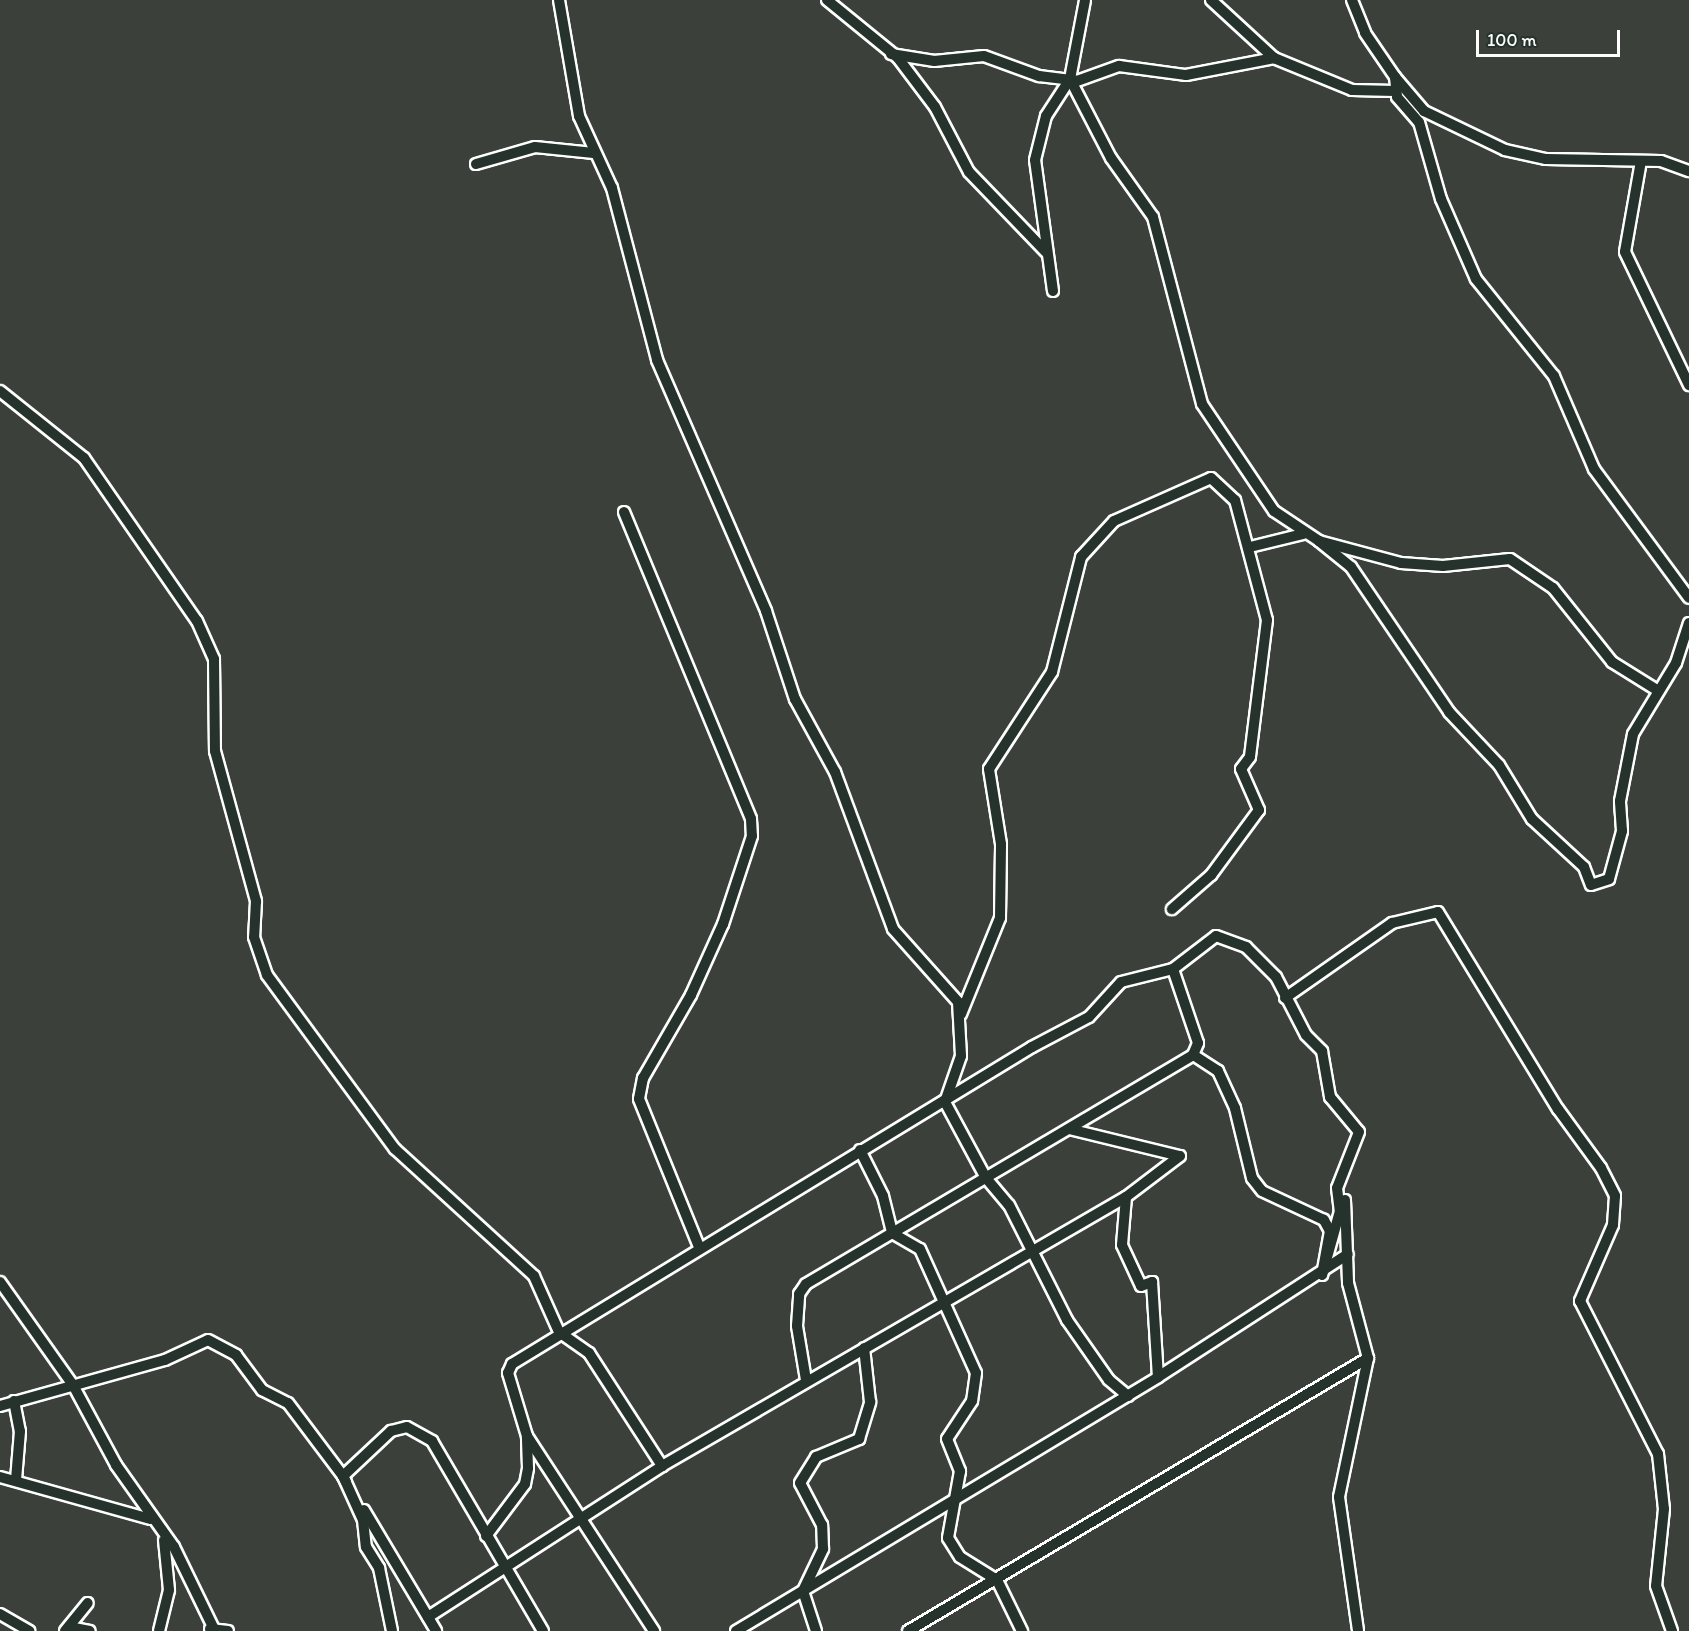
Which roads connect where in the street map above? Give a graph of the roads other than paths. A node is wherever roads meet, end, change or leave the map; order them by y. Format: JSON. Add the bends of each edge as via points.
{"nodes":[{"id":1,"x":559,"y":0,"type":"edge"},
{"id":2,"x":828,"y":0,"type":"edge"},
{"id":3,"x":1085,"y":0,"type":"edge"},
{"id":4,"x":1211,"y":0,"type":"edge"},
{"id":5,"x":1352,"y":0,"type":"edge"},
{"id":6,"x":891,"y":54,"type":"junction"},
{"id":7,"x":1274,"y":58,"type":"junction"},
{"id":8,"x":1395,"y":77,"type":"junction"},
{"id":9,"x":1070,"y":79,"type":"junction"},
{"id":10,"x":1395,"y":91,"type":"junction"},
{"id":11,"x":594,"y":153,"type":"junction"},
{"id":12,"x":1641,"y":161,"type":"junction"},
{"id":13,"x":476,"y":164,"type":"dead end"},
{"id":14,"x":1689,"y":171,"type":"edge"},
{"id":15,"x":1046,"y":252,"type":"junction"},
{"id":16,"x":1053,"y":291,"type":"dead end"},
{"id":17,"x":1689,"y":385,"type":"edge"},
{"id":18,"x":0,"y":391,"type":"edge"},
{"id":19,"x":624,"y":512,"type":"dead end"},
{"id":20,"x":1303,"y":534,"type":"junction"},
{"id":21,"x":1319,"y":541,"type":"junction"},
{"id":22,"x":1250,"y":547,"type":"junction"},
{"id":23,"x":1689,"y":598,"type":"edge"},
{"id":24,"x":1689,"y":623,"type":"edge"},
{"id":25,"x":1657,"y":690,"type":"junction"},
{"id":26,"x":1172,"y":909,"type":"dead end"},
{"id":27,"x":1173,"y":969,"type":"junction"},
{"id":28,"x":1285,"y":998,"type":"junction"},
{"id":29,"x":960,"y":1017,"type":"junction"},
{"id":30,"x":1193,"y":1055,"type":"junction"},
{"id":31,"x":945,"y":1102,"type":"junction"},
{"id":32,"x":1069,"y":1130,"type":"junction"},
{"id":33,"x":860,"y":1150,"type":"junction"},
{"id":34,"x":986,"y":1178,"type":"junction"},
{"id":35,"x":1342,"y":1179,"type":"junction"},
{"id":36,"x":1126,"y":1197,"type":"junction"},
{"id":37,"x":892,"y":1233,"type":"junction"},
{"id":38,"x":699,"y":1247,"type":"junction"},
{"id":39,"x":1031,"y":1254,"type":"junction"},
{"id":40,"x":1348,"y":1254,"type":"junction"},
{"id":41,"x":1322,"y":1275,"type":"junction"},
{"id":42,"x":0,"y":1282,"type":"edge"},
{"id":43,"x":947,"y":1304,"type":"junction"},
{"id":44,"x":559,"y":1332,"type":"junction"},
{"id":45,"x":864,"y":1348,"type":"junction"},
{"id":46,"x":1368,"y":1358,"type":"junction"},
{"id":47,"x":1158,"y":1377,"type":"junction"},
{"id":48,"x":806,"y":1380,"type":"junction"},
{"id":49,"x":73,"y":1385,"type":"junction"},
{"id":50,"x":1128,"y":1396,"type":"junction"},
{"id":51,"x":14,"y":1401,"type":"junction"},
{"id":52,"x":0,"y":1406,"type":"edge"},
{"id":53,"x":526,"y":1436,"type":"junction"},
{"id":54,"x":662,"y":1466,"type":"junction"},
{"id":55,"x":343,"y":1476,"type":"junction"},
{"id":56,"x":0,"y":1477,"type":"edge"},
{"id":57,"x":16,"y":1480,"type":"junction"},
{"id":58,"x":959,"y":1498,"type":"junction"},
{"id":59,"x":584,"y":1517,"type":"junction"},
{"id":60,"x":150,"y":1519,"type":"junction"},
{"id":61,"x":160,"y":1531,"type":"junction"},
{"id":62,"x":486,"y":1536,"type":"junction"},
{"id":63,"x":507,"y":1568,"type":"junction"},
{"id":64,"x":997,"y":1580,"type":"junction"},
{"id":65,"x":803,"y":1591,"type":"junction"},
{"id":66,"x":88,"y":1603,"type":"dead end"},
{"id":67,"x":0,"y":1614,"type":"edge"},
{"id":68,"x":428,"y":1617,"type":"junction"},
{"id":69,"x":67,"y":1629,"type":"edge"},
{"id":70,"x":212,"y":1630,"type":"edge"},
{"id":71,"x":29,"y":1631,"type":"edge"},
{"id":72,"x":90,"y":1631,"type":"edge"},
{"id":73,"x":159,"y":1631,"type":"edge"},
{"id":74,"x":228,"y":1631,"type":"edge"},
{"id":75,"x":392,"y":1631,"type":"edge"},
{"id":76,"x":436,"y":1631,"type":"edge"},
{"id":77,"x":543,"y":1631,"type":"edge"},
{"id":78,"x":654,"y":1631,"type":"edge"},
{"id":79,"x":736,"y":1631,"type":"edge"},
{"id":80,"x":816,"y":1631,"type":"edge"},
{"id":81,"x":908,"y":1631,"type":"edge"},
{"id":82,"x":1022,"y":1631,"type":"edge"},
{"id":83,"x":1358,"y":1631,"type":"edge"},
{"id":84,"x":1672,"y":1631,"type":"edge"}],
"edges":[{"from":1,"to":11,"type":"street","via":[[579,116]]},
{"from":2,"to":6,"type":"street"},
{"from":3,"to":9,"type":"street"},
{"from":4,"to":7,"type":"street"},
{"from":5,"to":8,"type":"street","via":[[1365,33]]},
{"from":6,"to":9,"type":"street","via":[[934,61],[984,56],[1039,75]]},
{"from":6,"to":15,"type":"street","via":[[935,107],[969,172]]},
{"from":7,"to":9,"type":"street","via":[[1186,75],[1119,66]]},
{"from":7,"to":10,"type":"street","via":[[1352,90]]},
{"from":8,"to":10,"type":"street"},
{"from":8,"to":12,"type":"street","via":[[1424,111],[1505,150],[1546,159]]},
{"from":9,"to":15,"type":"street","via":[[1046,116],[1035,160]]},
{"from":9,"to":20,"type":"street","via":[[1111,158],[1153,217],[1202,404],[1265,500]]},
{"from":10,"to":23,"type":"street","via":[[1419,122],[1441,199],[1476,279],[1554,376],[1594,469]]},
{"from":11,"to":13,"type":"street","via":[[535,147]]},
{"from":11,"to":29,"type":"street","via":[[612,188],[657,360],[766,610],[795,699],[834,772],[893,929],[958,1002]]},
{"from":12,"to":14,"type":"street"},
{"from":12,"to":17,"type":"street","via":[[1625,252]]},
{"from":15,"to":16,"type":"street"},
{"from":18,"to":44,"type":"street","via":[[84,458],[191,611],[214,658],[215,751],[256,900],[254,937],[267,975],[394,1149],[534,1276]]},
{"from":19,"to":38,"type":"street","via":[[751,819],[752,836],[723,924],[691,996],[643,1078],[639,1098]]},
{"from":20,"to":21,"type":"street"},
{"from":20,"to":22,"type":"street"},
{"from":21,"to":25,"type":"street","via":[[1401,563],[1443,566],[1510,559],[1553,588],[1612,662]]},
{"from":21,"to":25,"type":"street","via":[[1351,567],[1449,712],[1499,765],[1532,819],[1584,867],[1591,885],[1609,879],[1622,831],[1620,801],[1633,734]]},
{"from":22,"to":26,"type":"street","via":[[1267,620],[1250,757],[1241,769],[1259,810],[1211,875]]},
{"from":22,"to":29,"type":"street","via":[[1235,500],[1211,478],[1114,521],[1082,557],[1052,672],[989,769],[1001,844],[1000,918]]},
{"from":24,"to":25,"type":"street","via":[[1676,663]]},
{"from":27,"to":28,"type":"street","via":[[1194,948],[1216,936],[1227,938],[1246,947],[1276,977]]},
{"from":27,"to":30,"type":"street","via":[[1198,1043]]},
{"from":27,"to":31,"type":"street","via":[[1121,982],[1089,1017]]},
{"from":28,"to":35,"type":"street","via":[[1322,1052],[1330,1097],[1359,1132]]},
{"from":28,"to":84,"type":"street","via":[[1392,923],[1438,912],[1552,1099],[1601,1168],[1615,1196],[1613,1225],[1587,1275],[1580,1301],[1658,1454],[1664,1509],[1656,1586]]},
{"from":29,"to":31,"type":"street","via":[[958,1077]]},
{"from":30,"to":32,"type":"street"},
{"from":30,"to":41,"type":"street","via":[[1218,1071],[1235,1108],[1252,1178],[1262,1191],[1324,1220],[1330,1232]]},
{"from":31,"to":33,"type":"street"},
{"from":31,"to":34,"type":"street"},
{"from":32,"to":34,"type":"street"},
{"from":32,"to":36,"type":"street","via":[[1180,1156]]},
{"from":33,"to":37,"type":"street","via":[[883,1196]]},
{"from":33,"to":38,"type":"street"},
{"from":34,"to":37,"type":"street"},
{"from":34,"to":39,"type":"street","via":[[1009,1205]]},
{"from":35,"to":40,"type":"street"},
{"from":35,"to":41,"type":"street","via":[[1340,1211]]},
{"from":36,"to":39,"type":"street"},
{"from":36,"to":47,"type":"street","via":[[1122,1245],[1141,1286],[1152,1282]]},
{"from":37,"to":43,"type":"street","via":[[920,1249]]},
{"from":37,"to":48,"type":"street","via":[[816,1278],[799,1293],[797,1326]]},
{"from":38,"to":44,"type":"street"},
{"from":39,"to":43,"type":"street"},
{"from":39,"to":50,"type":"street","via":[[1089,1354]]},
{"from":40,"to":41,"type":"street"},
{"from":40,"to":46,"type":"street","via":[[1348,1283]]},
{"from":41,"to":47,"type":"street"},
{"from":42,"to":49,"type":"street"},
{"from":43,"to":45,"type":"street"},
{"from":43,"to":58,"type":"street","via":[[976,1373],[972,1401],[947,1439],[960,1471]]},
{"from":44,"to":53,"type":"street","via":[[509,1368]]},
{"from":44,"to":54,"type":"street","via":[[589,1353]]},
{"from":45,"to":48,"type":"street"},
{"from":45,"to":65,"type":"street","via":[[870,1402],[859,1439],[816,1456],[800,1483],[822,1525],[823,1549]]},
{"from":46,"to":64,"type":"street"},
{"from":46,"to":83,"type":"street","via":[[1339,1497]]},
{"from":47,"to":50,"type":"street"},
{"from":48,"to":54,"type":"street"},
{"from":49,"to":51,"type":"street"},
{"from":49,"to":55,"type":"street","via":[[165,1360],[208,1340],[236,1355],[262,1390],[288,1403]]},
{"from":49,"to":60,"type":"street"},
{"from":50,"to":58,"type":"street"},
{"from":51,"to":52,"type":"street"},
{"from":51,"to":57,"type":"street","via":[[20,1431]]},
{"from":53,"to":59,"type":"street"},
{"from":53,"to":62,"type":"street","via":[[525,1484]]},
{"from":54,"to":59,"type":"street"},
{"from":55,"to":62,"type":"street","via":[[380,1436],[407,1427],[419,1432],[442,1456]]},
{"from":55,"to":68,"type":"street"},
{"from":55,"to":75,"type":"street","via":[[363,1520],[366,1547],[379,1568]]},
{"from":56,"to":57,"type":"street"},
{"from":57,"to":60,"type":"street"},
{"from":58,"to":64,"type":"street","via":[[948,1538],[960,1557]]},
{"from":58,"to":65,"type":"street"},
{"from":59,"to":63,"type":"street"},
{"from":59,"to":78,"type":"street"},
{"from":60,"to":61,"type":"street"},
{"from":61,"to":70,"type":"street","via":[[174,1547]]},
{"from":61,"to":73,"type":"street","via":[[168,1549],[169,1590]]},
{"from":62,"to":63,"type":"street"},
{"from":63,"to":68,"type":"street"},
{"from":63,"to":77,"type":"street"},
{"from":64,"to":81,"type":"street"},
{"from":64,"to":82,"type":"street"},
{"from":65,"to":79,"type":"street"},
{"from":65,"to":80,"type":"street"},
{"from":66,"to":69,"type":"street"},
{"from":67,"to":71,"type":"street"},
{"from":68,"to":76,"type":"street"},
{"from":69,"to":72,"type":"street"},
{"from":70,"to":74,"type":"street"}]}
